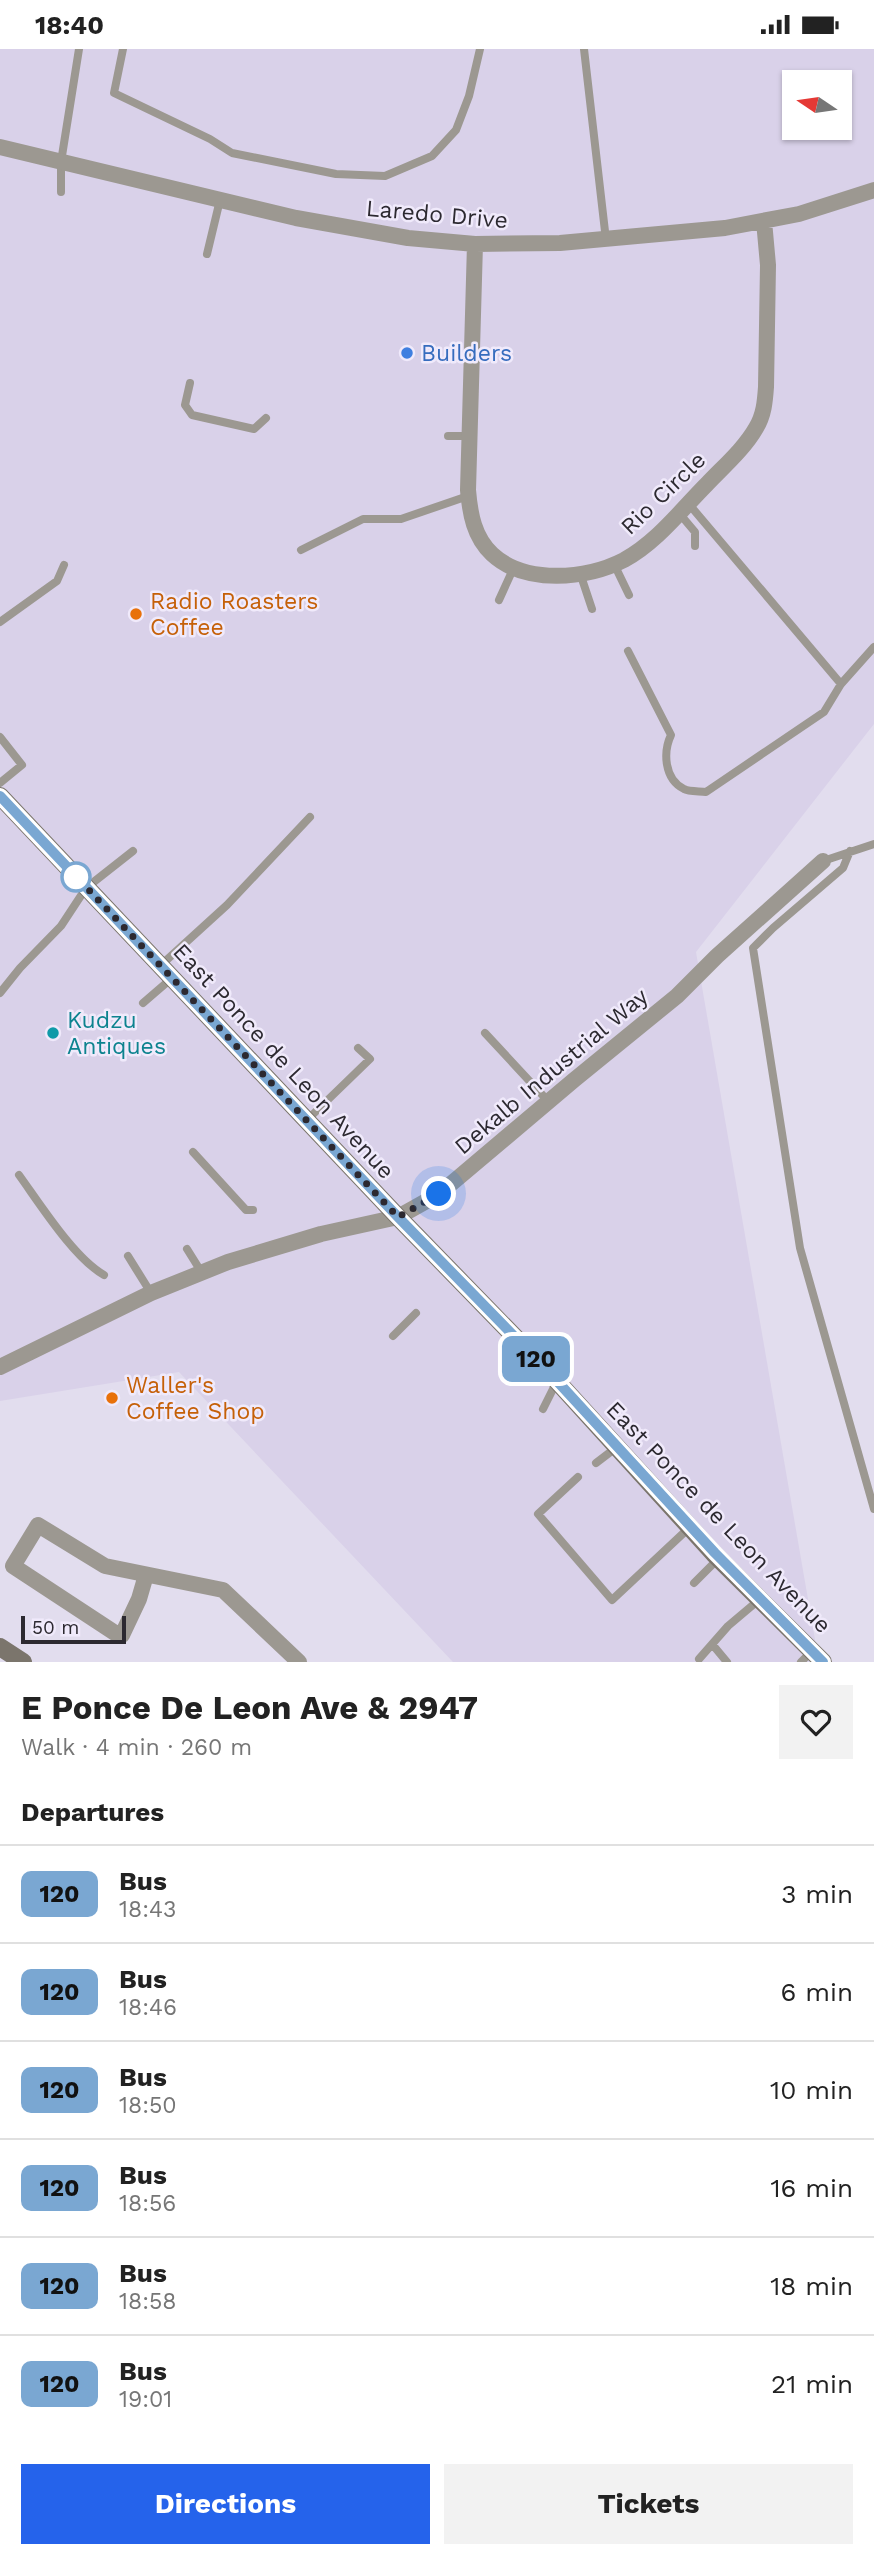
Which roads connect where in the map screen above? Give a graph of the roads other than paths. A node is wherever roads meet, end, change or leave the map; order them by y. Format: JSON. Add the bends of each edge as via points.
{"nodes":[{"id":1,"x":79,"y":49,"type":"edge"},
{"id":2,"x":123,"y":49,"type":"edge"},
{"id":3,"x":480,"y":49,"type":"edge"},
{"id":4,"x":584,"y":49,"type":"edge"},
{"id":5,"x":0,"y":148,"type":"edge"},
{"id":6,"x":61,"y":162,"type":"junction"},
{"id":7,"x":874,"y":190,"type":"edge"},
{"id":8,"x":61,"y":192,"type":"dead end"},
{"id":9,"x":220,"y":200,"type":"junction"},
{"id":10,"x":764,"y":221,"type":"junction"},
{"id":11,"x":606,"y":240,"type":"junction"},
{"id":12,"x":475,"y":244,"type":"junction"},
{"id":13,"x":207,"y":254,"type":"dead end"},
{"id":14,"x":190,"y":383,"type":"dead end"},
{"id":15,"x":266,"y":418,"type":"dead end"},
{"id":16,"x":448,"y":436,"type":"dead end"},
{"id":17,"x":469,"y":436,"type":"junction"},
{"id":18,"x":468,"y":496,"type":"junction"},
{"id":19,"x":684,"y":508,"type":"junction"},
{"id":20,"x":695,"y":546,"type":"dead end"},
{"id":21,"x":301,"y":550,"type":"dead end"},
{"id":22,"x":614,"y":564,"type":"junction"},
{"id":23,"x":64,"y":565,"type":"dead end"},
{"id":24,"x":514,"y":567,"type":"junction"},
{"id":25,"x":580,"y":573,"type":"junction"},
{"id":26,"x":629,"y":595,"type":"dead end"},
{"id":27,"x":499,"y":600,"type":"dead end"},
{"id":28,"x":592,"y":609,"type":"dead end"},
{"id":29,"x":0,"y":622,"type":"edge"},
{"id":30,"x":874,"y":647,"type":"edge"},
{"id":31,"x":628,"y":651,"type":"dead end"},
{"id":32,"x":841,"y":684,"type":"junction"},
{"id":33,"x":0,"y":737,"type":"edge"},
{"id":34,"x":0,"y":783,"type":"edge"},
{"id":35,"x":0,"y":796,"type":"edge"},
{"id":36,"x":310,"y":817,"type":"dead end"},
{"id":37,"x":874,"y":844,"type":"edge"},
{"id":38,"x":133,"y":851,"type":"dead end"},
{"id":39,"x":850,"y":851,"type":"junction"},
{"id":40,"x":823,"y":861,"type":"joint"},
{"id":41,"x":86,"y":888,"type":"junction"},
{"id":42,"x":166,"y":972,"type":"junction"},
{"id":43,"x":0,"y":993,"type":"edge"},
{"id":44,"x":143,"y":1003,"type":"dead end"},
{"id":45,"x":485,"y":1033,"type":"dead end"},
{"id":46,"x":358,"y":1048,"type":"dead end"},
{"id":47,"x":548,"y":1101,"type":"junction"},
{"id":48,"x":306,"y":1121,"type":"junction"},
{"id":49,"x":193,"y":1152,"type":"dead end"},
{"id":50,"x":19,"y":1174,"type":"dead end"},
{"id":51,"x":253,"y":1210,"type":"dead end"},
{"id":52,"x":398,"y":1217,"type":"junction"},
{"id":53,"x":187,"y":1248,"type":"dead end"},
{"id":54,"x":128,"y":1256,"type":"dead end"},
{"id":55,"x":202,"y":1273,"type":"junction"},
{"id":56,"x":104,"y":1275,"type":"dead end"},
{"id":57,"x":151,"y":1293,"type":"junction"},
{"id":58,"x":416,"y":1313,"type":"dead end"},
{"id":59,"x":393,"y":1336,"type":"dead end"},
{"id":60,"x":0,"y":1367,"type":"edge"},
{"id":61,"x":557,"y":1381,"type":"junction"},
{"id":62,"x":543,"y":1409,"type":"dead end"},
{"id":63,"x":617,"y":1447,"type":"junction"},
{"id":64,"x":596,"y":1462,"type":"dead end"},
{"id":65,"x":578,"y":1477,"type":"dead end"},
{"id":66,"x":874,"y":1509,"type":"edge"},
{"id":67,"x":691,"y":1527,"type":"junction"},
{"id":68,"x":719,"y":1558,"type":"junction"},
{"id":69,"x":146,"y":1575,"type":"junction"},
{"id":70,"x":694,"y":1583,"type":"dead end"},
{"id":71,"x":760,"y":1599,"type":"junction"},
{"id":72,"x":712,"y":1644,"type":"junction"},
{"id":73,"x":0,"y":1647,"type":"edge"},
{"id":74,"x":812,"y":1658,"type":"edge"},
{"id":75,"x":699,"y":1659,"type":"dead end"},
{"id":76,"x":23,"y":1662,"type":"edge"},
{"id":77,"x":299,"y":1662,"type":"edge"},
{"id":78,"x":727,"y":1662,"type":"edge"}],
"edges":[{"from":1,"to":6,"type":"lane"},
{"from":2,"to":3,"type":"lane","via":[[114,93],[232,153],[336,174],[385,176],[432,156],[456,129]]},
{"from":4,"to":11,"type":"lane"},
{"from":5,"to":6,"type":"street","name":"Laredo Drive"},
{"from":6,"to":8,"type":"lane"},
{"from":6,"to":9,"type":"street","name":"Laredo Drive"},
{"from":7,"to":10,"type":"street","name":"Laredo Drive"},
{"from":9,"to":12,"type":"street","name":"Laredo Drive","via":[[361,231]]},
{"from":9,"to":13,"type":"lane"},
{"from":10,"to":11,"type":"street","name":"Laredo Drive"},
{"from":10,"to":19,"type":"street","name":"Rio Circle","via":[[770,380],[764,407],[744,445]]},
{"from":11,"to":12,"type":"street","name":"Laredo Drive"},
{"from":12,"to":17,"type":"street","name":"Rio Circle"},
{"from":14,"to":15,"type":"lane","via":[[186,405],[192,415],[254,429]]},
{"from":16,"to":17,"type":"lane"},
{"from":17,"to":18,"type":"street","name":"Rio Circle"},
{"from":18,"to":21,"type":"lane","via":[[401,519],[363,519]]},
{"from":18,"to":24,"type":"street","name":"Rio Circle","via":[[472,521],[484,544]]},
{"from":19,"to":20,"type":"lane","via":[[695,532]]},
{"from":19,"to":22,"type":"street","name":"Rio Circle","via":[[648,544]]},
{"from":19,"to":32,"type":"lane"},
{"from":22,"to":25,"type":"street","name":"Rio Circle"},
{"from":22,"to":26,"type":"lane"},
{"from":23,"to":29,"type":"lane","via":[[57,581]]},
{"from":24,"to":25,"type":"street","name":"Rio Circle","via":[[549,575]]},
{"from":24,"to":27,"type":"lane"},
{"from":25,"to":28,"type":"lane"},
{"from":30,"to":32,"type":"lane"},
{"from":31,"to":32,"type":"lane","via":[[671,735],[665,747],[668,773],[684,789],[706,792],[717,785],[824,712]]},
{"from":33,"to":34,"type":"lane","via":[[22,765]]},
{"from":35,"to":41,"type":"main road","name":"East Ponce de Leon Avenue","via":[[41,830]]},
{"from":36,"to":42,"type":"lane"},
{"from":37,"to":39,"type":"lane"},
{"from":38,"to":41,"type":"lane"},
{"from":39,"to":40,"type":"lane"},
{"from":39,"to":66,"type":"lane","via":[[843,868],[753,948],[800,1248]]},
{"from":40,"to":47,"type":"street","name":"Dekalb Industrial Way","via":[[677,996]]},
{"from":41,"to":42,"type":"main road","name":"East Ponce de Leon Avenue"},
{"from":41,"to":43,"type":"lane","via":[[61,926]]},
{"from":42,"to":44,"type":"lane"},
{"from":42,"to":48,"type":"main road","name":"East Ponce de Leon Avenue"},
{"from":45,"to":47,"type":"lane"},
{"from":46,"to":48,"type":"lane","via":[[370,1059]]},
{"from":47,"to":52,"type":"street","name":"Dekalb Industrial Way","via":[[439,1194]]},
{"from":48,"to":52,"type":"main road","name":"East Ponce de Leon Avenue"},
{"from":49,"to":51,"type":"lane","via":[[246,1210]]},
{"from":50,"to":56,"type":"lane","via":[[92,1268]]},
{"from":52,"to":55,"type":"street","name":"Dekalb Industrial Way","via":[[280,1245]]},
{"from":52,"to":61,"type":"main road","name":"East Ponce de Leon Avenue"},
{"from":53,"to":55,"type":"lane"},
{"from":54,"to":57,"type":"lane"},
{"from":55,"to":57,"type":"street","name":"Dekalb Industrial Way"},
{"from":57,"to":60,"type":"street","name":"Dekalb Industrial Way"},
{"from":58,"to":59,"type":"lane"},
{"from":61,"to":62,"type":"lane"},
{"from":61,"to":63,"type":"main road","name":"East Ponce de Leon Avenue"},
{"from":63,"to":64,"type":"lane"},
{"from":63,"to":67,"type":"main road","name":"East Ponce de Leon Avenue"},
{"from":65,"to":67,"type":"lane","via":[[538,1514],[612,1600]]},
{"from":67,"to":68,"type":"main road","name":"East Ponce de Leon Avenue"},
{"from":68,"to":70,"type":"lane"},
{"from":68,"to":71,"type":"main road","name":"East Ponce de Leon Avenue"},
{"from":69,"to":69,"type":"street","via":[[105,1566],[38,1525],[13,1566],[122,1635]]},
{"from":69,"to":77,"type":"street","via":[[223,1590]]},
{"from":71,"to":72,"type":"lane"},
{"from":71,"to":74,"type":"main road","name":"East Ponce de Leon Avenue"},
{"from":72,"to":75,"type":"lane"},
{"from":72,"to":78,"type":"lane"},
{"from":73,"to":76,"type":"main road"}]}
